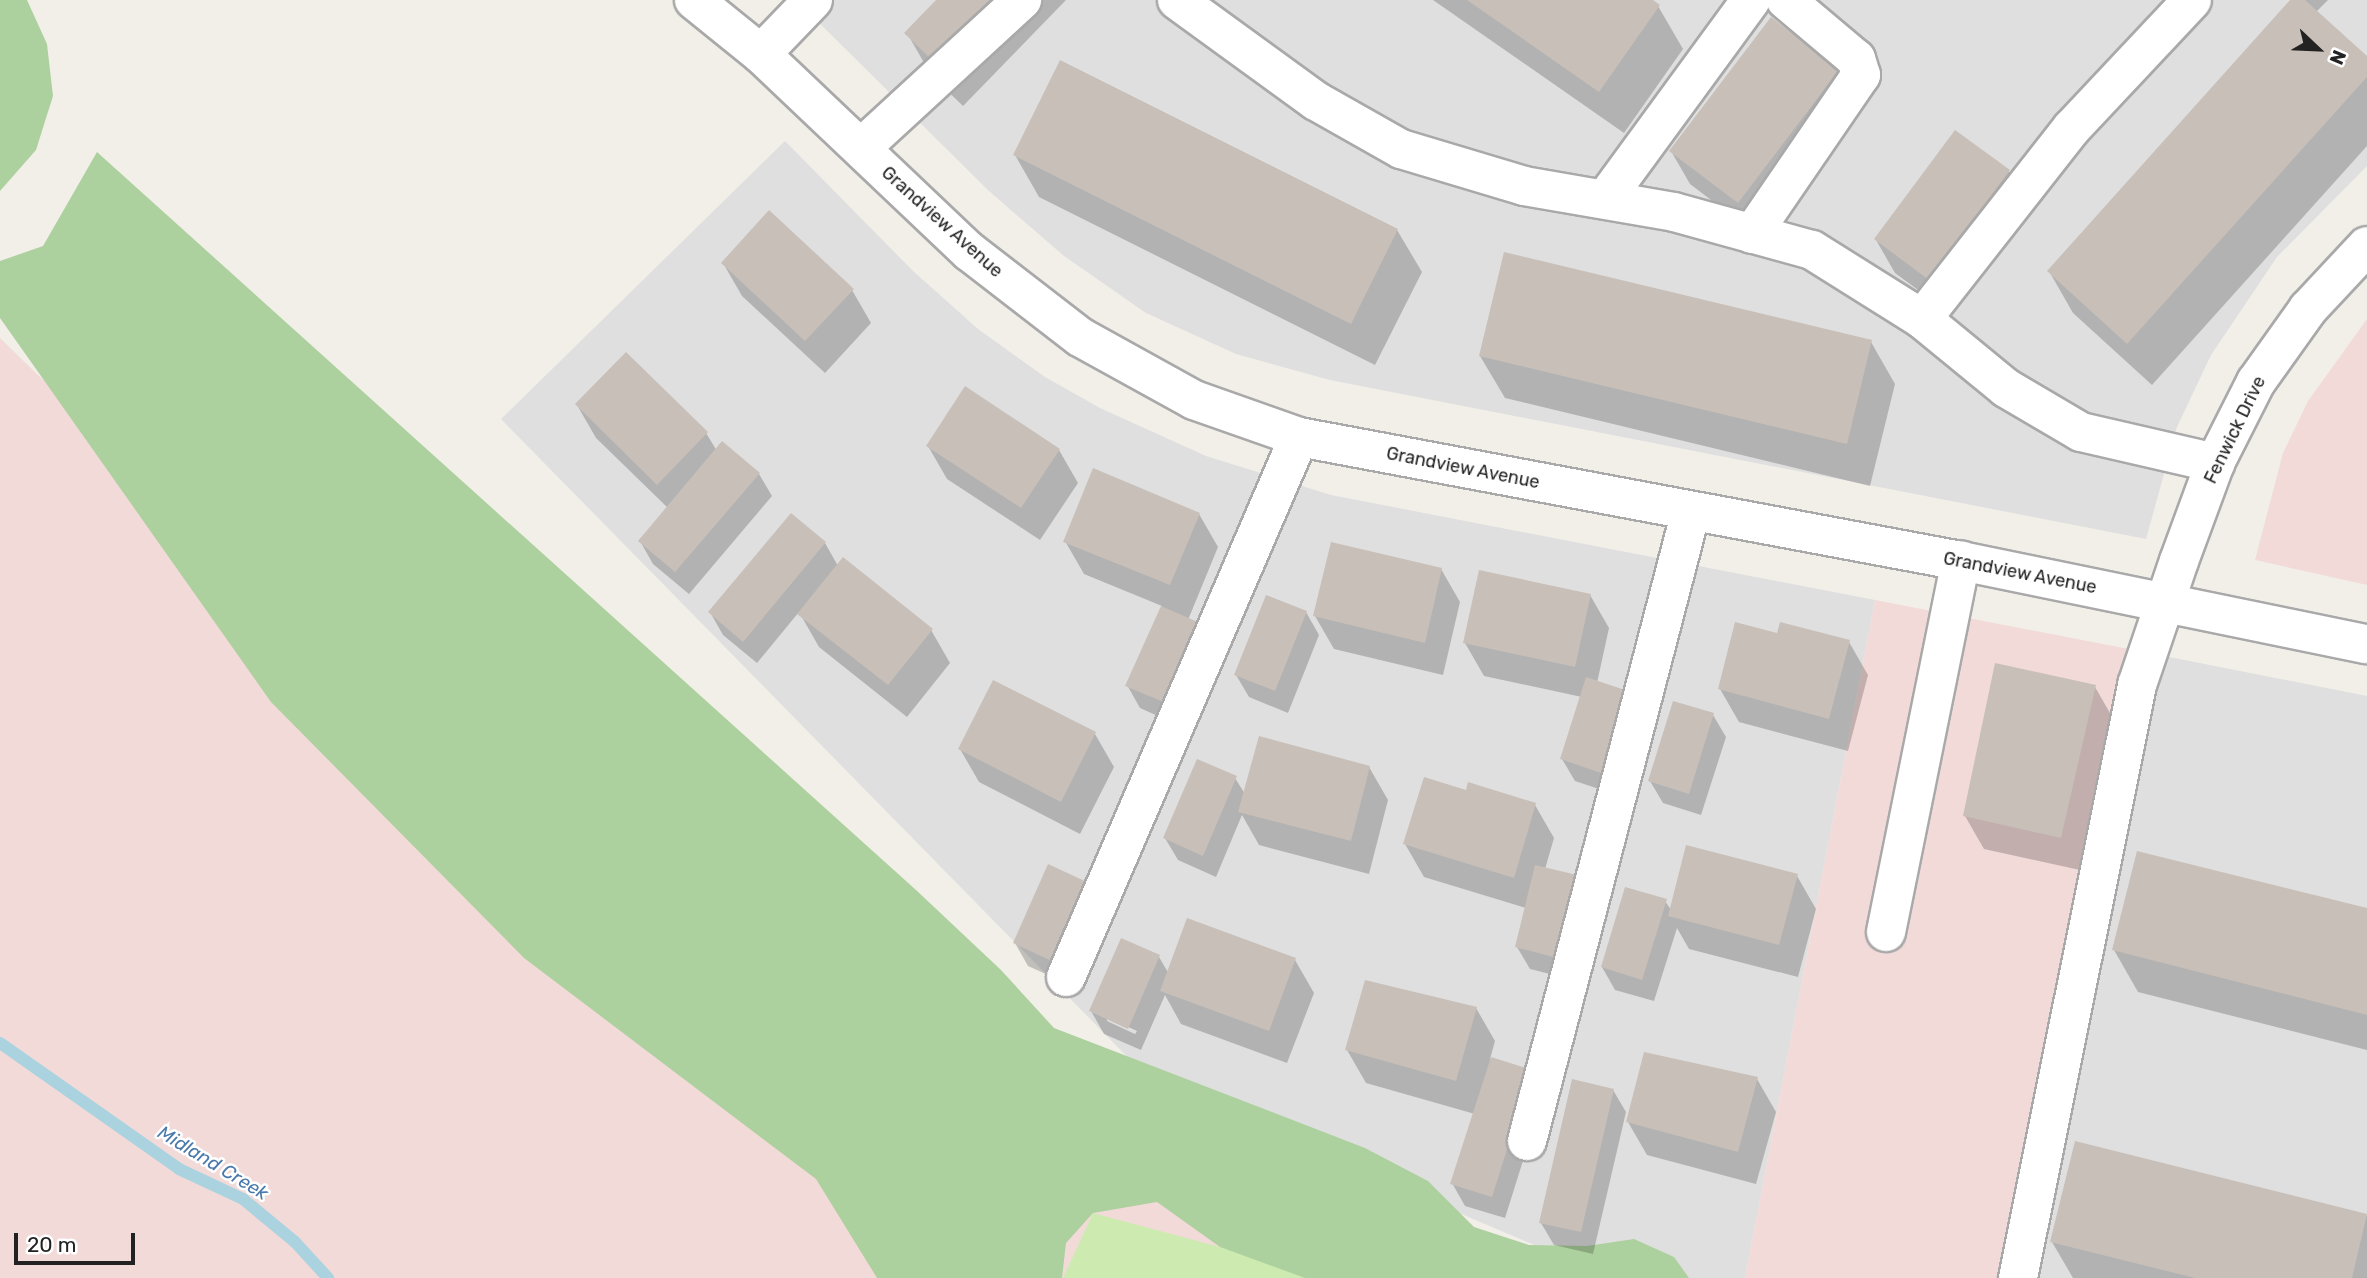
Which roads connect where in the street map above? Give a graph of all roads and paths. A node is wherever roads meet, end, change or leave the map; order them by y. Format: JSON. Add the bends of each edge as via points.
{"nodes":[{"id":1,"x":694,"y":0,"type":"edge"},
{"id":2,"x":813,"y":0,"type":"edge"},
{"id":3,"x":1022,"y":0,"type":"edge"},
{"id":4,"x":1177,"y":0,"type":"edge"},
{"id":5,"x":1751,"y":0,"type":"edge"},
{"id":6,"x":1786,"y":0,"type":"edge"},
{"id":7,"x":2192,"y":0,"type":"edge"},
{"id":8,"x":761,"y":54,"type":"junction"},
{"id":9,"x":861,"y":148,"type":"junction"},
{"id":10,"x":1606,"y":198,"type":"junction"},
{"id":11,"x":1752,"y":234,"type":"junction"},
{"id":12,"x":2367,"y":246,"type":"edge"},
{"id":13,"x":1922,"y":319,"type":"junction"},
{"id":14,"x":1299,"y":437,"type":"junction"},
{"id":15,"x":2215,"y":463,"type":"junction"},
{"id":16,"x":1690,"y":511,"type":"junction"},
{"id":17,"x":1961,"y":561,"type":"junction"},
{"id":18,"x":2168,"y":602,"type":"junction"},
{"id":19,"x":2367,"y":644,"type":"edge"},
{"id":20,"x":1886,"y":932,"type":"dead end"},
{"id":21,"x":1066,"y":977,"type":"dead end"},
{"id":22,"x":1527,"y":1141,"type":"dead end"},
{"id":23,"x":2018,"y":1278,"type":"edge"}],
"edges":[{"from":1,"to":8,"type":"street","name":"Grandview Avenue"},
{"from":2,"to":8,"type":"street"},
{"from":3,"to":9,"type":"street"},
{"from":4,"to":10,"type":"street","via":[[1316,100],[1401,149],[1524,186]]},
{"from":5,"to":10,"type":"street"},
{"from":6,"to":11,"type":"street","via":[[1856,59],[1861,75]]},
{"from":7,"to":13,"type":"street","via":[[2072,128]]},
{"from":8,"to":9,"type":"street","name":"Grandview Avenue"},
{"from":9,"to":14,"type":"street","name":"Grandview Avenue","via":[[970,252],[1080,337],[1194,400]]},
{"from":10,"to":11,"type":"street"},
{"from":11,"to":13,"type":"street","via":[[1812,250]]},
{"from":12,"to":15,"type":"street","name":"Fenwick Drive","via":[[2308,309],[2256,382]]},
{"from":13,"to":15,"type":"street","via":[[2006,388],[2081,432]]},
{"from":14,"to":16,"type":"street","name":"Grandview Avenue"},
{"from":14,"to":21,"type":"street"},
{"from":15,"to":18,"type":"street","name":"Fenwick Drive"},
{"from":16,"to":17,"type":"street","name":"Grandview Avenue"},
{"from":16,"to":22,"type":"street"},
{"from":17,"to":18,"type":"street","name":"Grandview Avenue"},
{"from":17,"to":20,"type":"street"},
{"from":18,"to":19,"type":"street","name":"Grandview Avenue"},
{"from":18,"to":23,"type":"street","name":"Fenwick Drive","via":[[2137,685]]}]}
